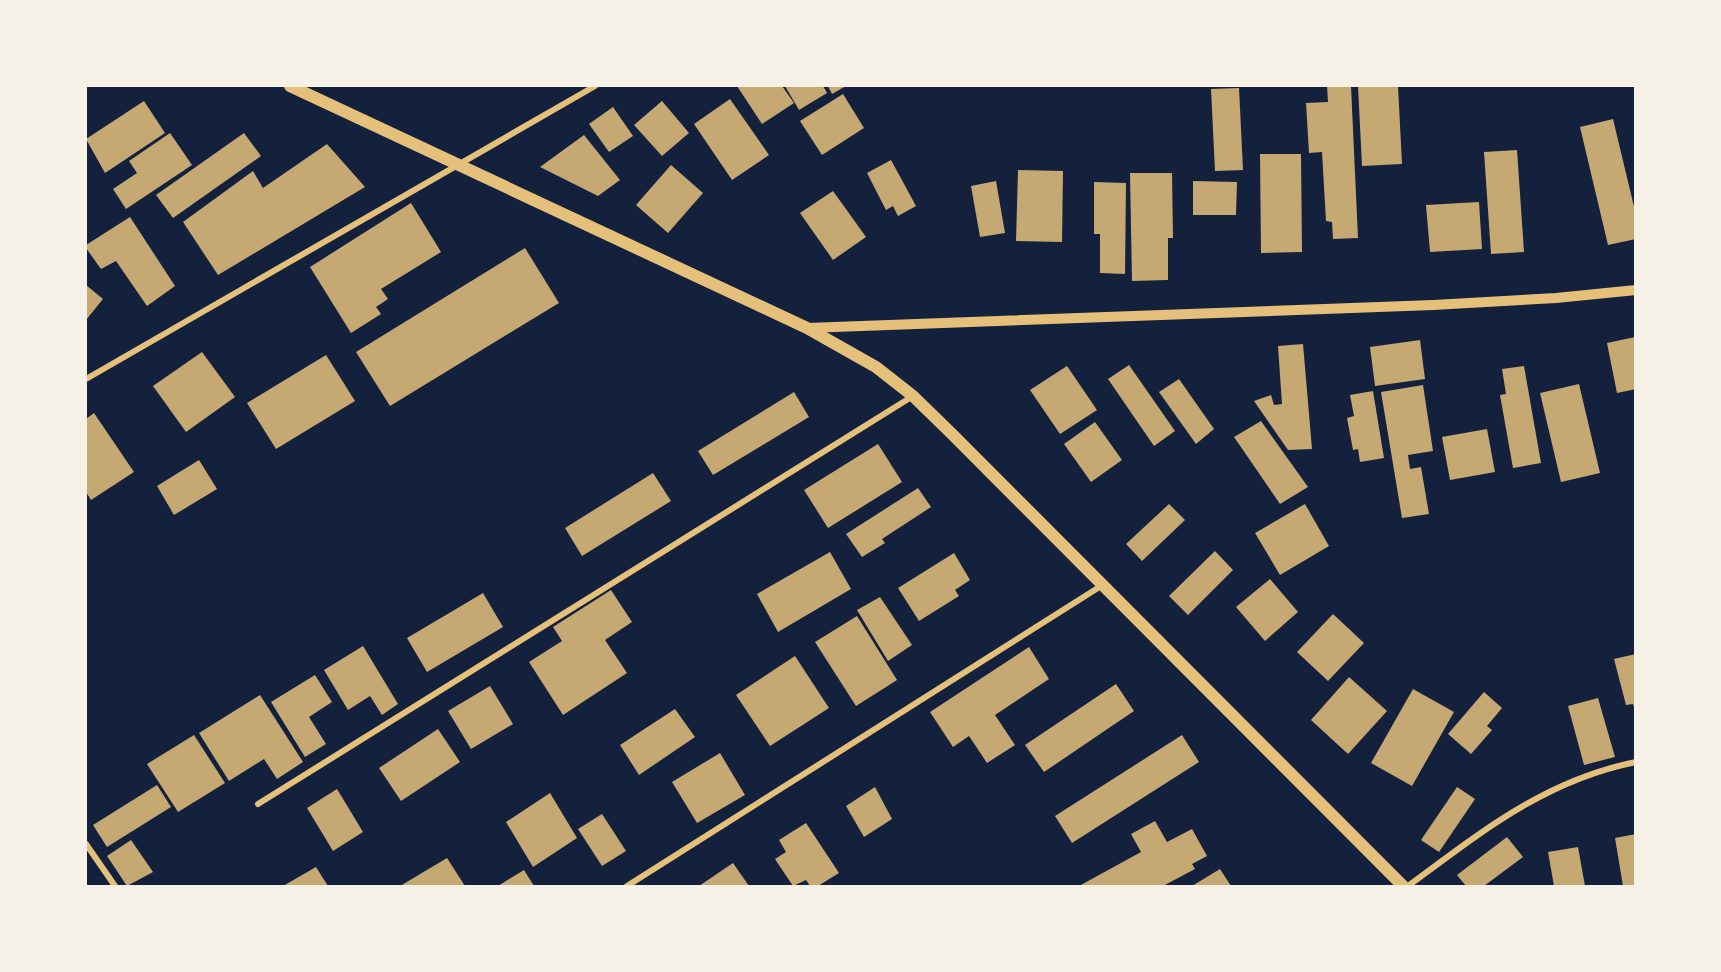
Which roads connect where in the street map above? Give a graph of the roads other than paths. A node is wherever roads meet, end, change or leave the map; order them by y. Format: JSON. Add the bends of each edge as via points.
{"nodes":[{"id":1,"x":290,"y":86,"type":"edge"},
{"id":2,"x":595,"y":86,"type":"edge"},
{"id":3,"x":456,"y":164,"type":"junction"},
{"id":4,"x":1635,"y":290,"type":"edge"},
{"id":5,"x":807,"y":328,"type":"junction"},
{"id":6,"x":86,"y":379,"type":"edge"},
{"id":7,"x":913,"y":396,"type":"junction"},
{"id":8,"x":1101,"y":586,"type":"junction"},
{"id":9,"x":1635,"y":762,"type":"edge"},
{"id":10,"x":258,"y":804,"type":"dead end"},
{"id":11,"x":86,"y":844,"type":"edge"},
{"id":12,"x":115,"y":886,"type":"edge"},
{"id":13,"x":627,"y":886,"type":"edge"},
{"id":14,"x":1403,"y":886,"type":"edge"},
{"id":15,"x":1408,"y":886,"type":"edge"}],
"edges":[{"from":1,"to":3,"type":"main road"},
{"from":2,"to":3,"type":"street"},
{"from":3,"to":5,"type":"main road"},
{"from":3,"to":6,"type":"street"},
{"from":4,"to":5,"type":"street","via":[[1433,305]]},
{"from":5,"to":7,"type":"main road","via":[[876,367]]},
{"from":7,"to":8,"type":"main road"},
{"from":7,"to":10,"type":"street"},
{"from":8,"to":13,"type":"street"},
{"from":8,"to":14,"type":"main road"},
{"from":9,"to":15,"type":"street","via":[[1546,791],[1507,814]]},
{"from":11,"to":12,"type":"street"}]}
